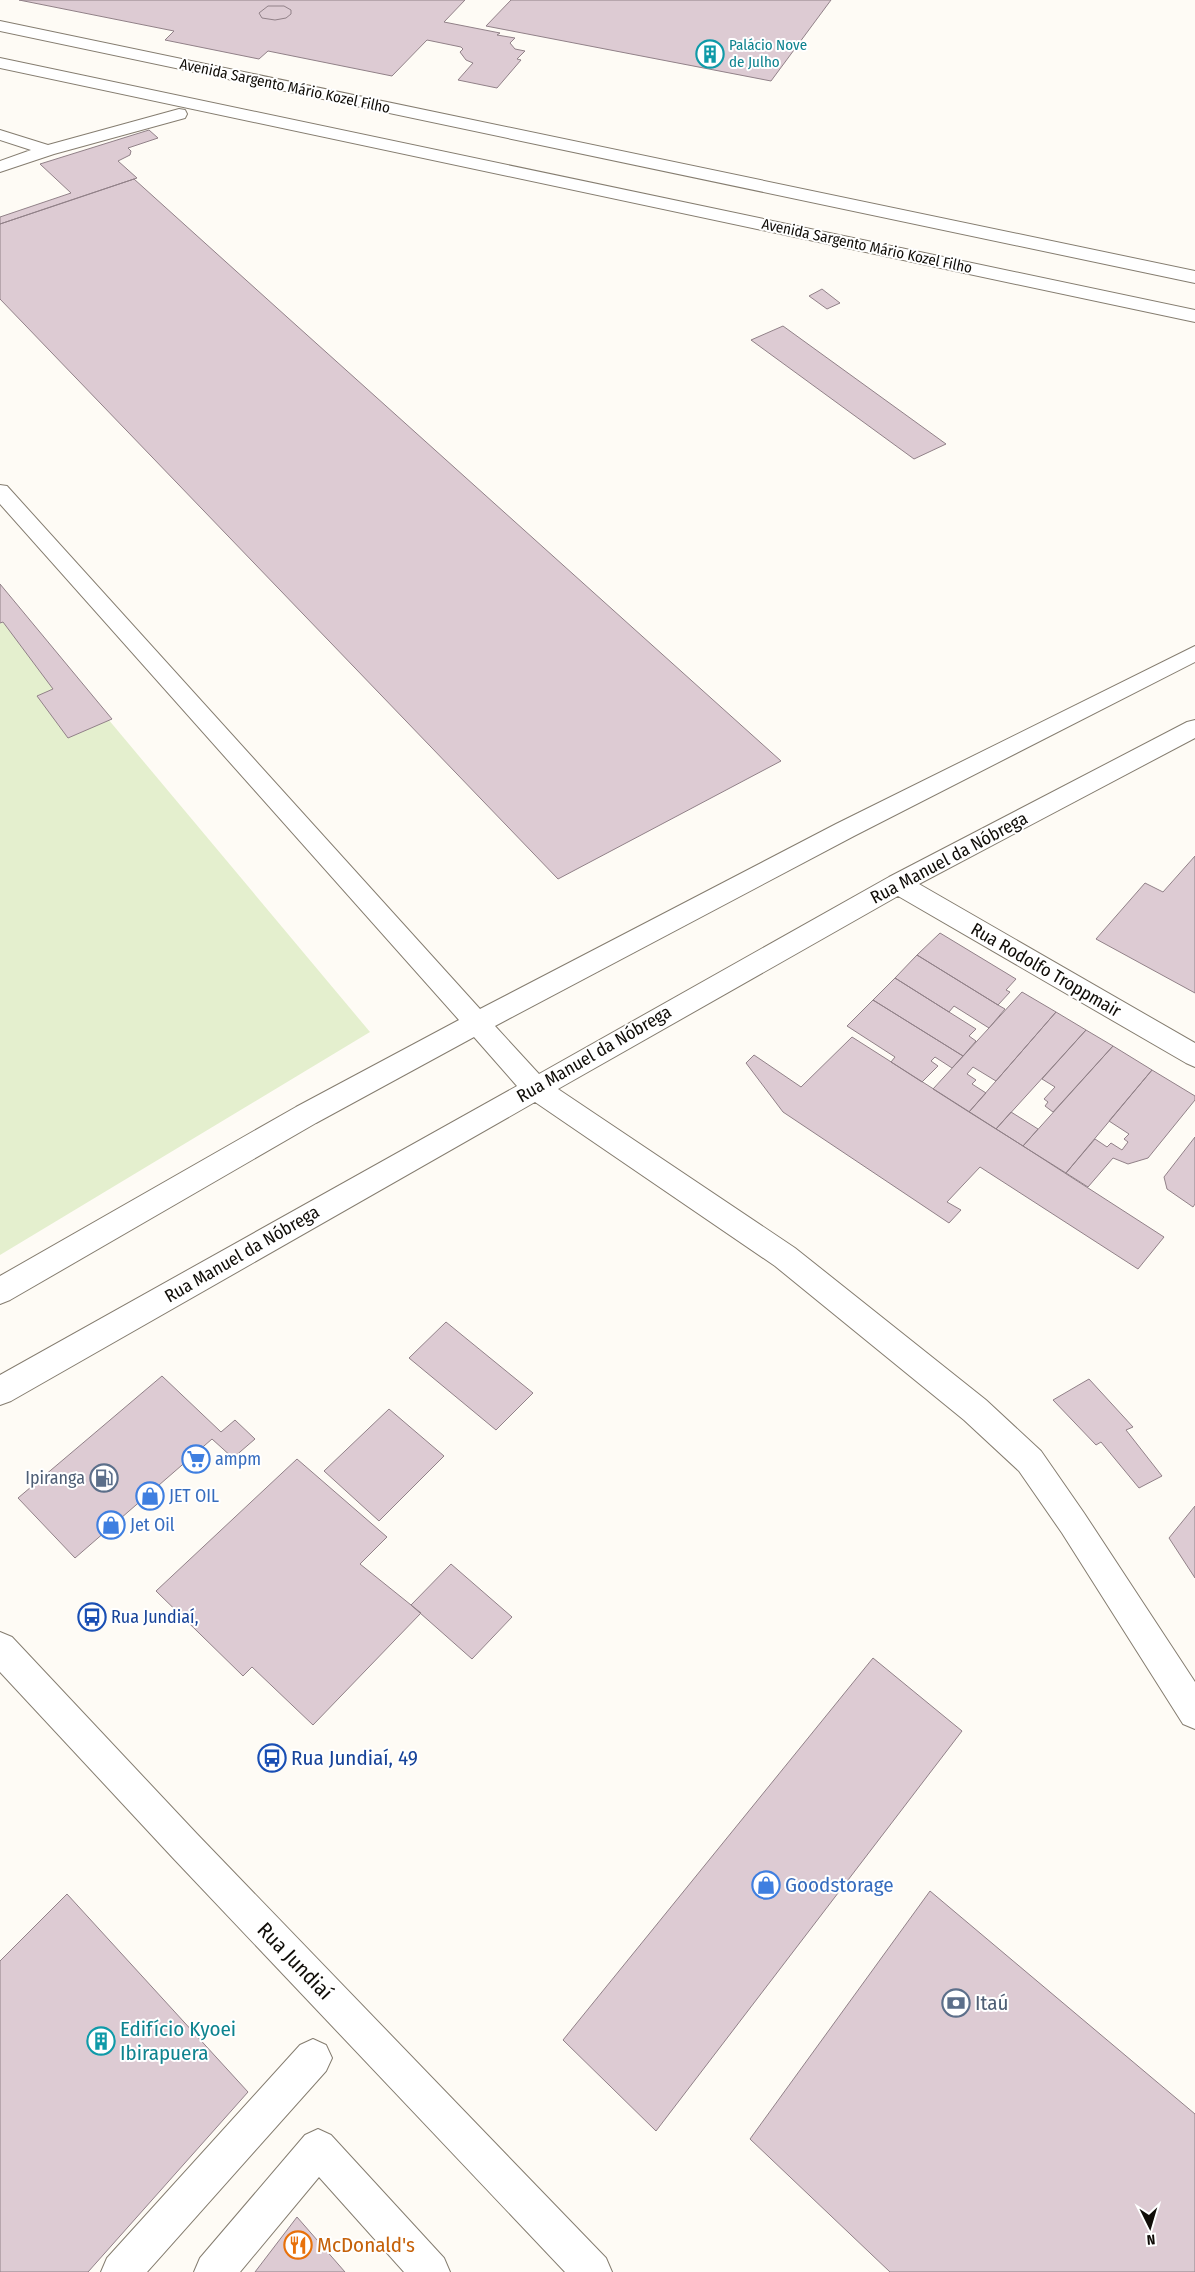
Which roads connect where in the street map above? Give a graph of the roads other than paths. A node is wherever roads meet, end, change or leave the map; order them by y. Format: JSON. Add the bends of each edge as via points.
{"nodes":[{"id":1,"x":0,"y":26,"type":"edge"},
{"id":2,"x":0,"y":63,"type":"edge"},
{"id":3,"x":179,"y":114,"type":"dead end"},
{"id":4,"x":0,"y":136,"type":"edge"},
{"id":5,"x":570,"y":146,"type":"junction"},
{"id":6,"x":48,"y":150,"type":"junction"},
{"id":7,"x":0,"y":167,"type":"edge"},
{"id":8,"x":539,"y":177,"type":"junction"},
{"id":9,"x":1195,"y":277,"type":"edge"},
{"id":10,"x":1195,"y":316,"type":"edge"},
{"id":11,"x":0,"y":491,"type":"edge"},
{"id":12,"x":1195,"y":653,"type":"edge"},
{"id":13,"x":1195,"y":728,"type":"edge"},
{"id":14,"x":898,"y":884,"type":"junction"},
{"id":15,"x":478,"y":1023,"type":"junction"},
{"id":16,"x":1195,"y":1056,"type":"edge"},
{"id":17,"x":535,"y":1088,"type":"junction"},
{"id":18,"x":0,"y":1291,"type":"edge"},
{"id":19,"x":0,"y":1391,"type":"edge"},
{"id":20,"x":0,"y":1648,"type":"edge"},
{"id":21,"x":1195,"y":1712,"type":"edge"},
{"id":22,"x":313,"y":2058,"type":"dead end"},
{"id":23,"x":122,"y":2272,"type":"edge"},
{"id":24,"x":214,"y":2272,"type":"edge"},
{"id":25,"x":430,"y":2272,"type":"edge"},
{"id":26,"x":592,"y":2272,"type":"edge"}],
"edges":[{"from":1,"to":5,"type":"street","name":"Avenida Sargento Mário Kozel Filho"},
{"from":2,"to":8,"type":"street","name":"Avenida Sargento Mário Kozel Filho"},
{"from":3,"to":6,"type":"street"},
{"from":4,"to":6,"type":"street"},
{"from":5,"to":8,"type":"street"},
{"from":5,"to":9,"type":"street","name":"Avenida Sargento Mário Kozel Filho"},
{"from":6,"to":7,"type":"street"},
{"from":8,"to":10,"type":"street","name":"Avenida Sargento Mário Kozel Filho"},
{"from":11,"to":15,"type":"street"},
{"from":12,"to":15,"type":"street","via":[[828,839]]},
{"from":13,"to":14,"type":"street","name":"Rua Manuel da Nóbrega"},
{"from":14,"to":16,"type":"street","name":"Rua Rodolfo Troppmair"},
{"from":14,"to":17,"type":"street","name":"Rua Manuel da Nóbrega"},
{"from":15,"to":17,"type":"street"},
{"from":15,"to":18,"type":"street","via":[[306,1115]]},
{"from":17,"to":19,"type":"street","name":"Rua Manuel da Nóbrega"},
{"from":17,"to":21,"type":"street","via":[[784,1257],[975,1410],[1030,1461]]},
{"from":20,"to":26,"type":"street","name":"Rua Jundiaí"},
{"from":22,"to":23,"type":"street"},
{"from":24,"to":25,"type":"street","via":[[318,2148]]}]}
